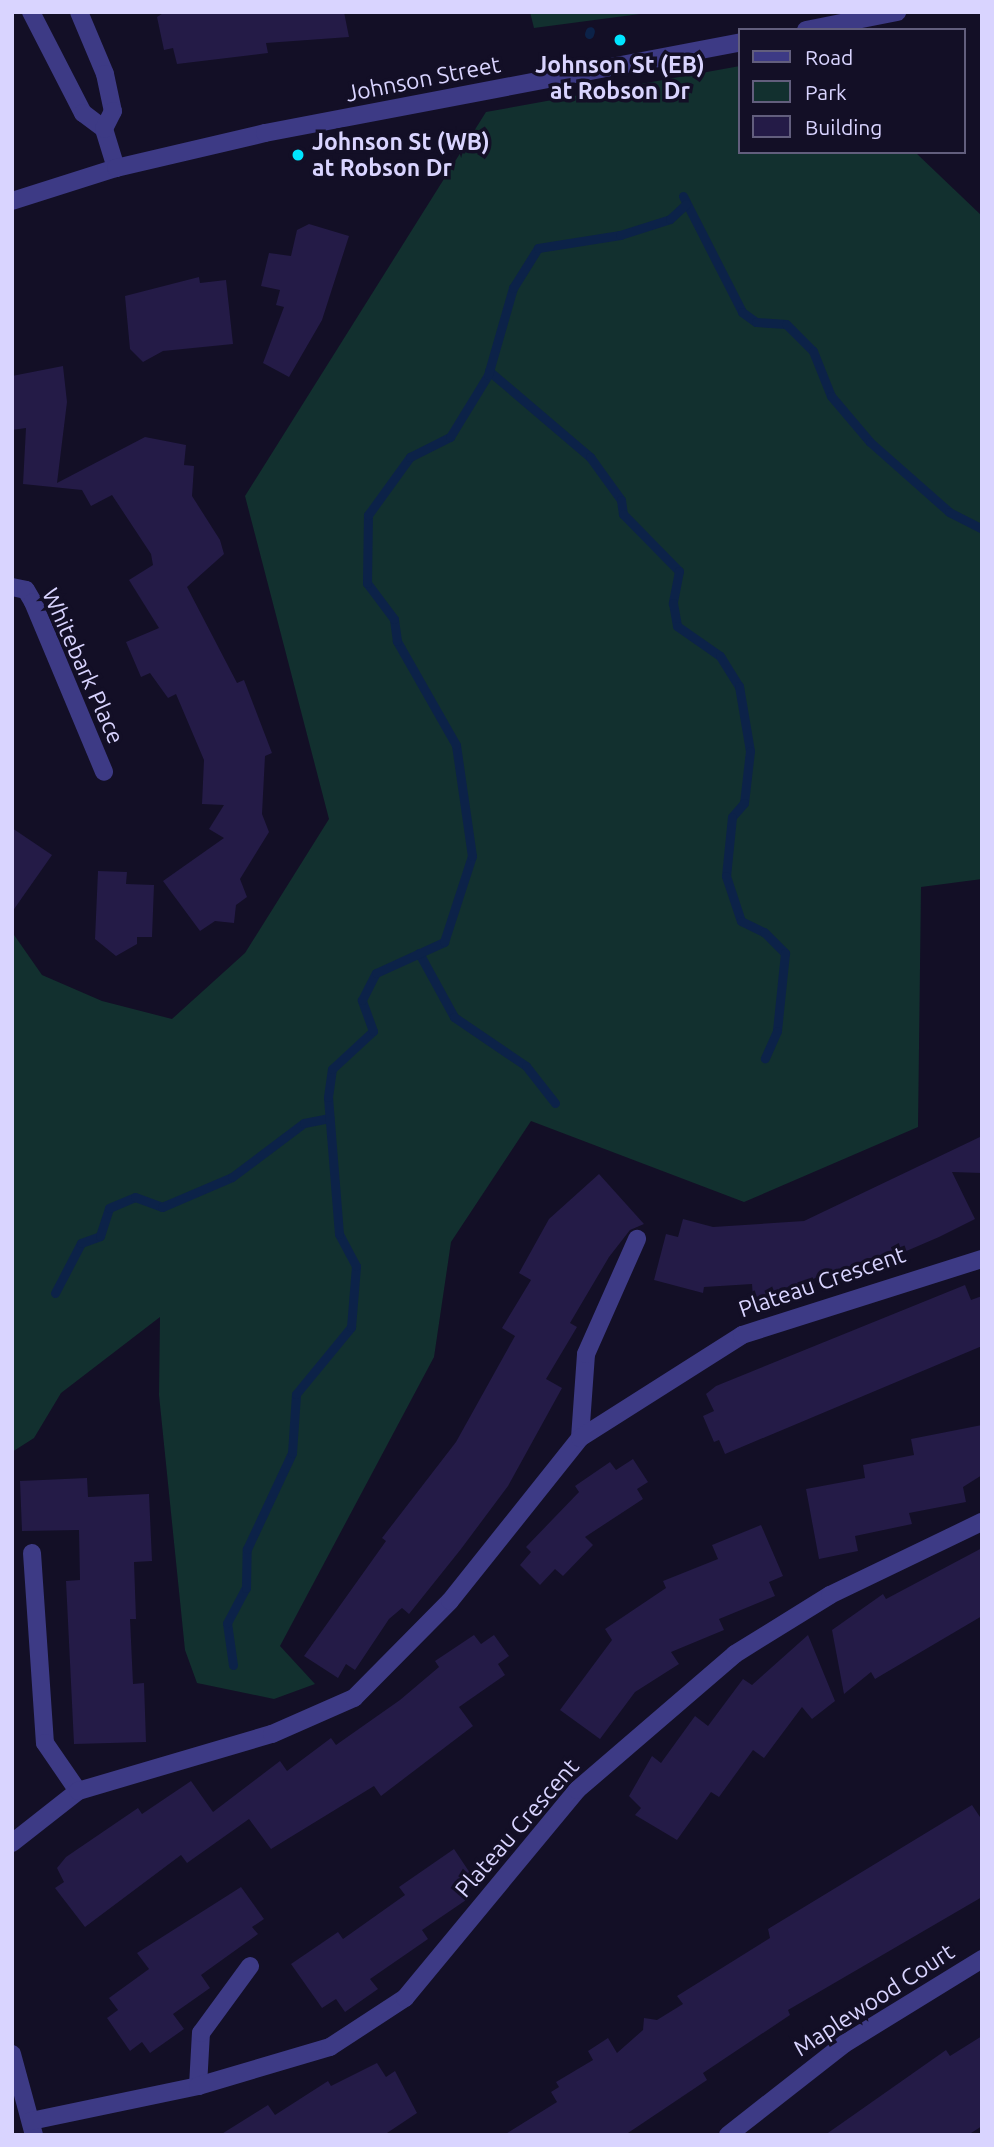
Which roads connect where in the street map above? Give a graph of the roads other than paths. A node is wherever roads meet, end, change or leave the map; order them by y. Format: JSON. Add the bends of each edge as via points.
{"nodes":[{"id":1,"x":31,"y":12,"type":"edge"},
{"id":2,"x":79,"y":12,"type":"edge"},
{"id":3,"x":897,"y":12,"type":"edge"},
{"id":4,"x":816,"y":28,"type":"edge"},
{"id":5,"x":738,"y":42,"type":"edge"},
{"id":6,"x":104,"y":129,"type":"junction"},
{"id":7,"x":116,"y":168,"type":"junction"},
{"id":8,"x":12,"y":201,"type":"edge"},
{"id":9,"x":12,"y":587,"type":"edge"},
{"id":10,"x":104,"y":772,"type":"dead end"},
{"id":11,"x":636,"y":1239,"type":"dead end"},
{"id":12,"x":982,"y":1259,"type":"edge"},
{"id":13,"x":580,"y":1438,"type":"junction"},
{"id":14,"x":982,"y":1522,"type":"edge"},
{"id":15,"x":32,"y":1553,"type":"dead end"},
{"id":16,"x":78,"y":1791,"type":"junction"},
{"id":17,"x":12,"y":1843,"type":"edge"},
{"id":18,"x":982,"y":1959,"type":"edge"},
{"id":19,"x":250,"y":1966,"type":"dead end"},
{"id":20,"x":12,"y":2054,"type":"edge"},
{"id":21,"x":198,"y":2086,"type":"junction"},
{"id":22,"x":32,"y":2128,"type":"edge"},
{"id":23,"x":728,"y":2135,"type":"edge"}],
"edges":[{"from":1,"to":6,"type":"street","via":[[83,113]]},
{"from":2,"to":6,"type":"street","via":[[108,86],[113,111]]},
{"from":3,"to":4,"type":"street"},
{"from":5,"to":7,"type":"street","name":"Johnson Street"},
{"from":6,"to":7,"type":"street"},
{"from":7,"to":8,"type":"street","name":"Johnson Street"},
{"from":9,"to":10,"type":"street","name":"Whitebark Place","via":[[26,590],[33,602]]},
{"from":11,"to":13,"type":"street","via":[[586,1354]]},
{"from":12,"to":13,"type":"street","name":"Plateau Crescent","via":[[742,1335]]},
{"from":13,"to":16,"type":"street","name":"Plateau Crescent","via":[[450,1601],[354,1698],[272,1734]]},
{"from":14,"to":21,"type":"street","name":"Plateau Crescent","via":[[830,1595],[735,1654],[577,1790],[405,1998],[331,2047]]},
{"from":15,"to":16,"type":"street","via":[[45,1743]]},
{"from":16,"to":17,"type":"street","name":"Plateau Crescent"},
{"from":18,"to":23,"type":"street","name":"Maplewood Court","via":[[844,2044]]},
{"from":19,"to":21,"type":"street","via":[[201,2033]]},
{"from":20,"to":22,"type":"street"},
{"from":21,"to":22,"type":"street","name":"Plateau Crescent"}]}
